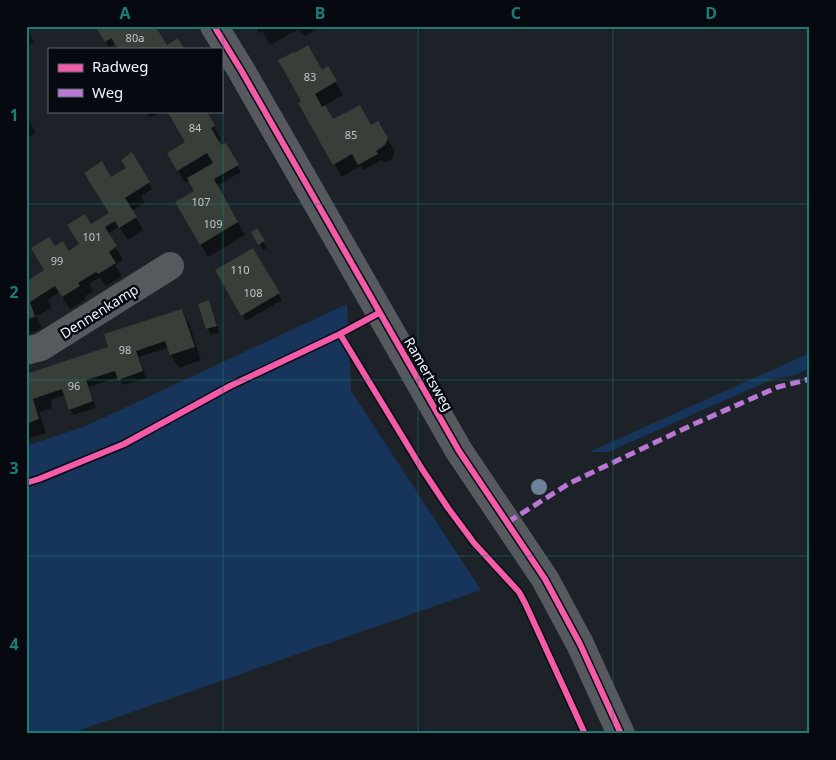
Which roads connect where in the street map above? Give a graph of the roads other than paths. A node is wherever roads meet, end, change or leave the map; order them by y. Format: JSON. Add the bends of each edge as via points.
{"nodes":[{"id":1,"x":214,"y":26,"type":"edge"},
{"id":2,"x":170,"y":266,"type":"dead end"},
{"id":3,"x":26,"y":351,"type":"edge"},
{"id":4,"x":622,"y":734,"type":"edge"}],
"edges":[{"from":1,"to":4,"type":"street","name":"Ramertsweg","via":[[459,451],[545,579]]},
{"from":2,"to":3,"type":"street","name":"Dennenkamp","via":[[41,347]]}]}
